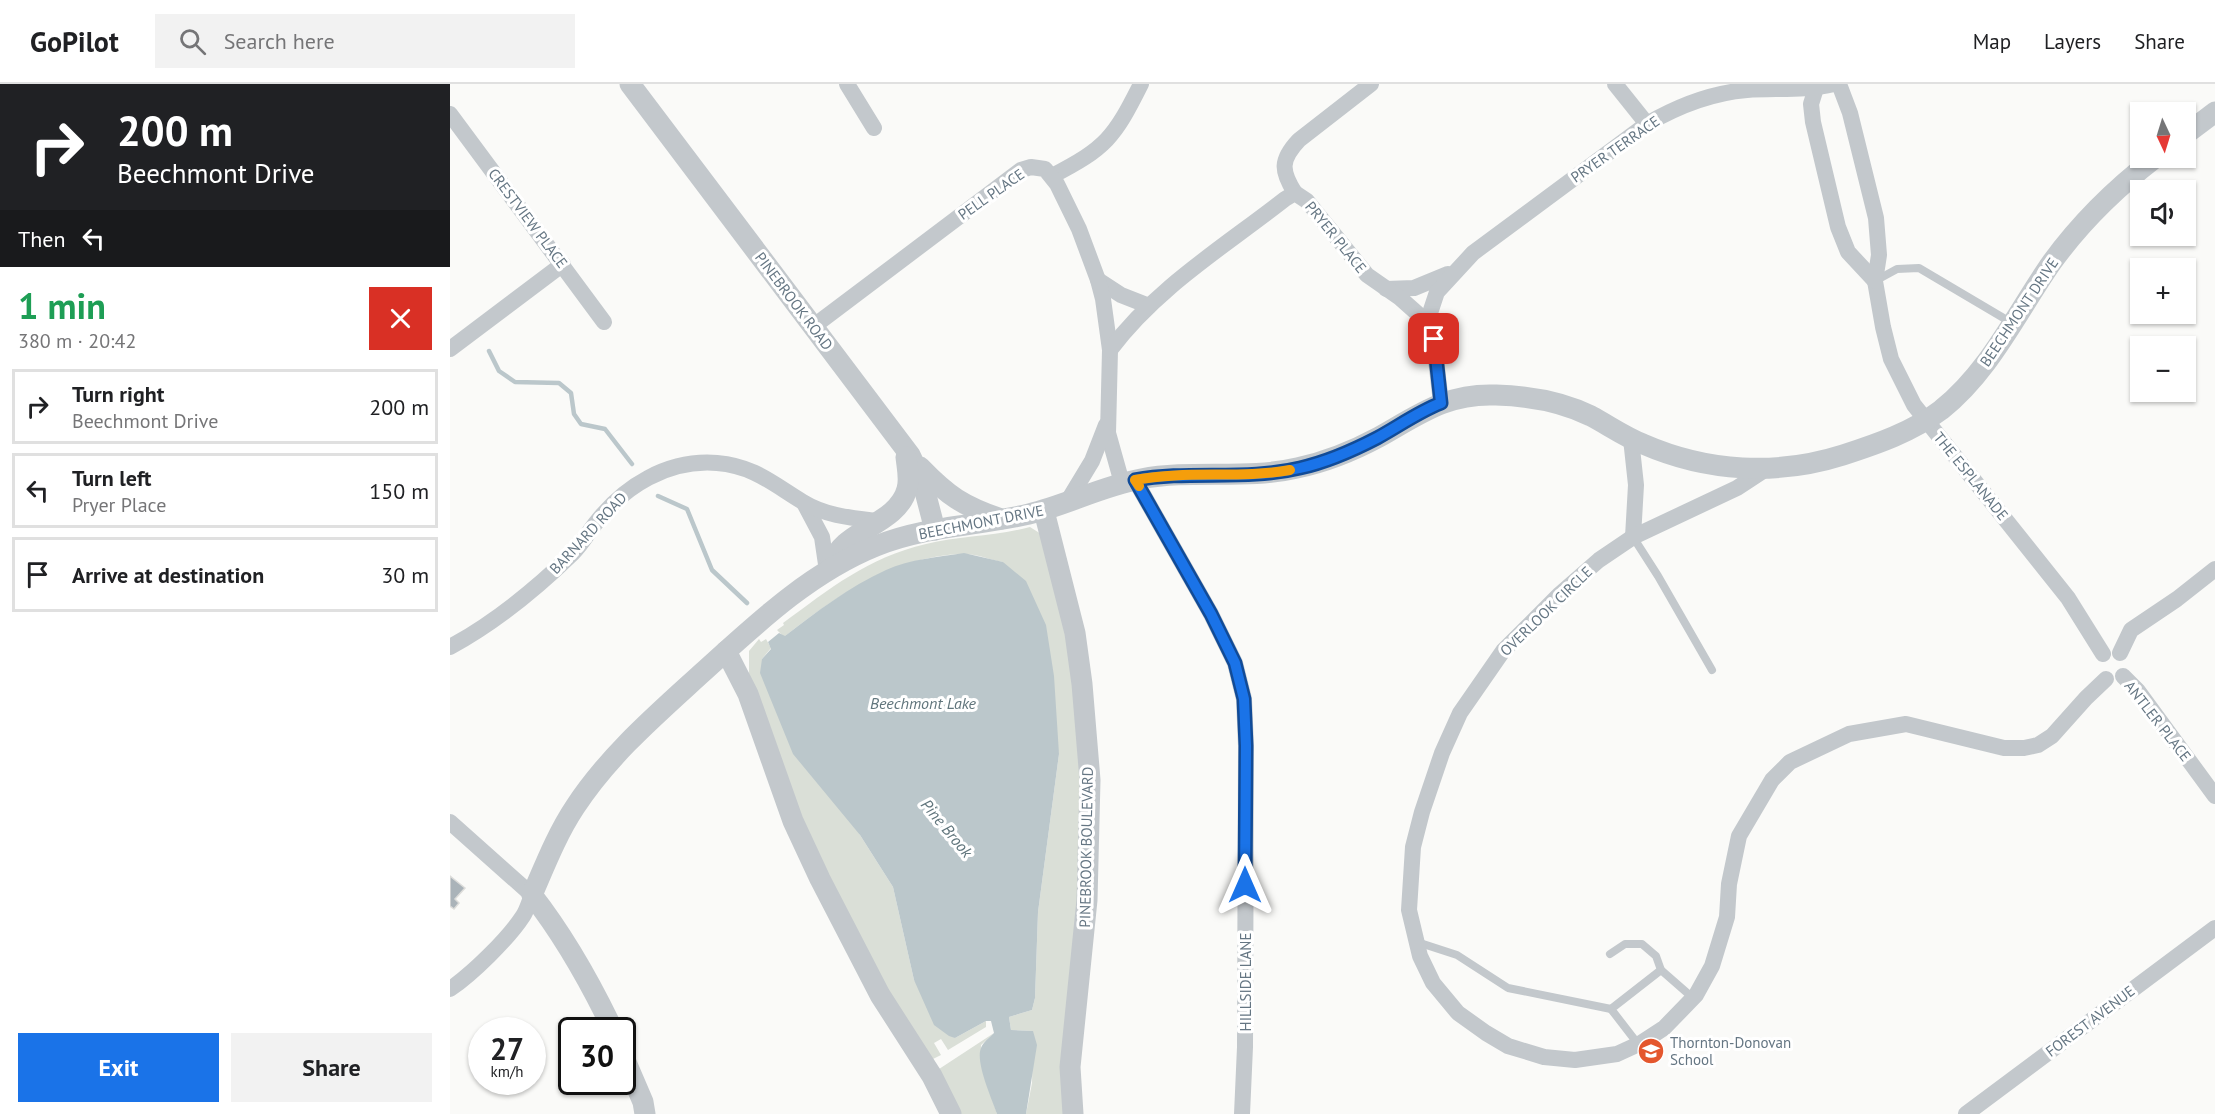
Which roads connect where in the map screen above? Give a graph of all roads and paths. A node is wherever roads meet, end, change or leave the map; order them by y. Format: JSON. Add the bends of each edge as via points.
{"nodes":[{"id":1,"x":630,"y":84,"type":"edge"},
{"id":2,"x":847,"y":84,"type":"edge"},
{"id":3,"x":1141,"y":84,"type":"edge"},
{"id":4,"x":1371,"y":84,"type":"edge"},
{"id":5,"x":1615,"y":84,"type":"edge"},
{"id":6,"x":1834,"y":84,"type":"edge"},
{"id":7,"x":1839,"y":84,"type":"edge"},
{"id":8,"x":1816,"y":88,"type":"junction"},
{"id":9,"x":2215,"y":112,"type":"edge"},
{"id":10,"x":450,"y":114,"type":"edge"},
{"id":11,"x":1647,"y":124,"type":"junction"},
{"id":12,"x":2196,"y":126,"type":"edge"},
{"id":13,"x":874,"y":128,"type":"dead end"},
{"id":14,"x":2143,"y":168,"type":"edge"},
{"id":15,"x":1052,"y":176,"type":"junction"},
{"id":16,"x":1295,"y":193,"type":"junction"},
{"id":17,"x":562,"y":264,"type":"junction"},
{"id":18,"x":1457,"y":269,"type":"junction"},
{"id":19,"x":1098,"y":280,"type":"junction"},
{"id":20,"x":1875,"y":281,"type":"junction"},
{"id":21,"x":1386,"y":289,"type":"junction"},
{"id":22,"x":1149,"y":306,"type":"junction"},
{"id":23,"x":604,"y":322,"type":"dead end"},
{"id":24,"x":1427,"y":322,"type":"junction"},
{"id":25,"x":2013,"y":324,"type":"junction"},
{"id":26,"x":814,"y":327,"type":"junction"},
{"id":27,"x":450,"y":349,"type":"edge"},
{"id":28,"x":1110,"y":350,"type":"junction"},
{"id":29,"x":1441,"y":403,"type":"junction"},
{"id":30,"x":1926,"y":420,"type":"junction"},
{"id":31,"x":1107,"y":421,"type":"junction"},
{"id":32,"x":1630,"y":439,"type":"junction"},
{"id":33,"x":908,"y":453,"type":"junction"},
{"id":34,"x":1766,"y":469,"type":"junction"},
{"id":35,"x":1128,"y":481,"type":"junction"},
{"id":36,"x":804,"y":503,"type":"junction"},
{"id":37,"x":1066,"y":504,"type":"junction"},
{"id":38,"x":1044,"y":511,"type":"junction"},
{"id":39,"x":1004,"y":519,"type":"junction"},
{"id":40,"x":878,"y":521,"type":"junction"},
{"id":41,"x":935,"y":530,"type":"junction"},
{"id":42,"x":1633,"y":537,"type":"junction"},
{"id":43,"x":2215,"y":569,"type":"edge"},
{"id":44,"x":827,"y":571,"type":"junction"},
{"id":45,"x":450,"y":647,"type":"edge"},
{"id":46,"x":726,"y":651,"type":"junction"},
{"id":47,"x":2120,"y":653,"type":"junction"},
{"id":48,"x":2103,"y":654,"type":"junction"},
{"id":49,"x":1712,"y":670,"type":"dead end"},
{"id":50,"x":2114,"y":677,"type":"junction"},
{"id":51,"x":2215,"y":796,"type":"edge"},
{"id":52,"x":450,"y":822,"type":"edge"},
{"id":53,"x":532,"y":895,"type":"junction"},
{"id":54,"x":2215,"y":928,"type":"edge"},
{"id":55,"x":1417,"y":942,"type":"junction"},
{"id":56,"x":1610,"y":954,"type":"dead end"},
{"id":57,"x":1661,"y":970,"type":"junction"},
{"id":58,"x":450,"y":990,"type":"edge"},
{"id":59,"x":1693,"y":998,"type":"junction"},
{"id":60,"x":1611,"y":1009,"type":"junction"},
{"id":61,"x":606,"y":1017,"type":"edge"},
{"id":62,"x":1638,"y":1044,"type":"junction"},
{"id":63,"x":636,"y":1086,"type":"edge"},
{"id":64,"x":645,"y":1114,"type":"edge"},
{"id":65,"x":951,"y":1114,"type":"edge"},
{"id":66,"x":1073,"y":1114,"type":"edge"},
{"id":67,"x":1242,"y":1114,"type":"edge"},
{"id":68,"x":1966,"y":1114,"type":"edge"}],
"edges":[{"from":1,"to":26,"type":"street","name":"PINEBROOK ROAD"},
{"from":2,"to":13,"type":"street"},
{"from":3,"to":15,"type":"street","via":[[1112,136],[1094,152]]},
{"from":4,"to":16,"type":"street","via":[[1291,149],[1284,167],[1285,178]]},
{"from":5,"to":11,"type":"street"},
{"from":6,"to":8,"type":"street","name":"PRYER TERRACE"},
{"from":7,"to":20,"type":"street","name":"THE ESPLANADE","via":[[1876,218],[1879,255]]},
{"from":8,"to":11,"type":"street","name":"PRYER TERRACE","via":[[1721,93],[1678,107]]},
{"from":8,"to":20,"type":"street","via":[[1811,104],[1813,122],[1838,227],[1848,252]]},
{"from":9,"to":12,"type":"street"},
{"from":10,"to":17,"type":"street","name":"CRESTVIEW PLACE"},
{"from":11,"to":18,"type":"street","name":"PRYER TERRACE","via":[[1496,235]]},
{"from":14,"to":25,"type":"street","name":"BEECHMONT DRIVE","via":[[2079,228]]},
{"from":15,"to":19,"type":"street","via":[[1081,234]]},
{"from":15,"to":26,"type":"street","name":"PELL PLACE","via":[[1039,167],[1021,170]]},
{"from":16,"to":21,"type":"street","name":"PRYER PLACE","via":[[1307,201],[1367,275]]},
{"from":16,"to":22,"type":"street","name":"PRYER PLACE","via":[[1209,255]]},
{"from":17,"to":23,"type":"street","name":"CRESTVIEW PLACE"},
{"from":17,"to":27,"type":"street"},
{"from":18,"to":21,"type":"street","name":"PRYER TERRACE","via":[[1422,286]]},
{"from":18,"to":24,"type":"street","name":"PRYER TERRACE","via":[[1437,292]]},
{"from":19,"to":22,"type":"street","via":[[1120,295]]},
{"from":19,"to":28,"type":"street"},
{"from":20,"to":25,"type":"lane","via":[[1897,269],[1919,268]]},
{"from":20,"to":30,"type":"street","name":"THE ESPLANADE","via":[[1892,359],[1914,405]]},
{"from":21,"to":24,"type":"street","name":"PRYER PLACE"},
{"from":22,"to":28,"type":"street","name":"PRYER PLACE"},
{"from":24,"to":29,"type":"street","via":[[1433,333]]},
{"from":25,"to":30,"type":"street","name":"BEECHMONT DRIVE","via":[[1972,379]]},
{"from":26,"to":33,"type":"street","name":"PINEBROOK ROAD"},
{"from":28,"to":31,"type":"street"},
{"from":29,"to":32,"type":"street","name":"BEECHMONT DRIVE","via":[[1486,394],[1545,400],[1577,410]]},
{"from":29,"to":35,"type":"street","name":"BEECHMONT DRIVE","via":[[1351,451],[1299,468]]},
{"from":30,"to":34,"type":"street","name":"BEECHMONT DRIVE","via":[[1896,436],[1834,458]]},
{"from":30,"to":48,"type":"street","name":"THE ESPLANADE","via":[[2068,598]]},
{"from":31,"to":35,"type":"street","via":[[1110,444]]},
{"from":31,"to":37,"type":"street","via":[[1092,461]]},
{"from":32,"to":34,"type":"street","name":"BEECHMONT DRIVE","via":[[1686,459]]},
{"from":32,"to":42,"type":"street","via":[[1636,485]]},
{"from":33,"to":39,"type":"street","via":[[951,496],[978,511]]},
{"from":33,"to":40,"type":"street","via":[[906,493]]},
{"from":33,"to":41,"type":"street","name":"PINEBROOK ROAD","via":[[925,489]]},
{"from":34,"to":42,"type":"street","name":"OVERLOOK CIRCLE","via":[[1731,491]]},
{"from":35,"to":37,"type":"street","name":"BEECHMONT DRIVE"},
{"from":35,"to":67,"type":"street","name":"HILLSIDE LANE","via":[[1211,614],[1235,663],[1244,699]]},
{"from":36,"to":40,"type":"street","name":"BARNARD ROAD","via":[[844,517]]},
{"from":36,"to":44,"type":"street","name":"BARNARD ROAD","via":[[822,537]]},
{"from":36,"to":45,"type":"street","name":"BARNARD ROAD","via":[[771,480],[738,466],[701,463],[649,476],[618,499],[575,551],[537,586],[495,620]]},
{"from":37,"to":38,"type":"street","name":"BEECHMONT DRIVE"},
{"from":38,"to":39,"type":"street","name":"BEECHMONT DRIVE"},
{"from":38,"to":66,"type":"street","name":"PINEBROOK BOULEVARD","via":[[1078,651],[1090,780],[1087,900],[1070,1067]]},
{"from":39,"to":41,"type":"street","name":"BEECHMONT DRIVE"},
{"from":40,"to":44,"type":"street","via":[[844,545]]},
{"from":41,"to":44,"type":"street","name":"BEECHMONT DRIVE","via":[[876,545]]},
{"from":42,"to":49,"type":"lane"},
{"from":42,"to":55,"type":"street","name":"OVERLOOK CIRCLE","via":[[1560,594],[1503,651],[1460,713],[1442,753],[1413,847],[1409,910]]},
{"from":43,"to":47,"type":"street","via":[[2131,630]]},
{"from":44,"to":46,"type":"street","name":"BEECHMONT DRIVE"},
{"from":46,"to":53,"type":"street","name":"BEECHMONT DRIVE","via":[[640,730],[592,784],[565,822]]},
{"from":46,"to":65,"type":"street","via":[[748,694],[794,821],[825,890],[880,995],[932,1076]]},
{"from":47,"to":48,"type":"street"},
{"from":47,"to":50,"type":"street","via":[[2127,666]]},
{"from":48,"to":50,"type":"street","name":"THE ESPLANADE","via":[[2099,671]]},
{"from":50,"to":51,"type":"street","name":"ANTLER PLACE","via":[[2138,692]]},
{"from":50,"to":59,"type":"street","name":"OVERLOOK CIRCLE","via":[[2038,745],[2004,748],[1906,724],[1849,734],[1790,762],[1772,780],[1739,836],[1720,943]]},
{"from":52,"to":53,"type":"street"},
{"from":53,"to":58,"type":"street","via":[[523,916],[475,969]]},
{"from":53,"to":61,"type":"street"},
{"from":54,"to":68,"type":"street","name":"FOREST AVENUE"},
{"from":55,"to":60,"type":"lane","via":[[1457,956],[1508,988]]},
{"from":55,"to":62,"type":"street","name":"OVERLOOK CIRCLE","via":[[1433,983],[1458,1013],[1508,1046],[1544,1057],[1575,1060],[1617,1054]]},
{"from":56,"to":57,"type":"lane","via":[[1625,944],[1642,944],[1656,956]]},
{"from":57,"to":59,"type":"lane"},
{"from":57,"to":60,"type":"lane"},
{"from":59,"to":62,"type":"street","name":"OVERLOOK CIRCLE","via":[[1664,1028]]},
{"from":60,"to":62,"type":"lane"},
{"from":63,"to":64,"type":"street"}]}
